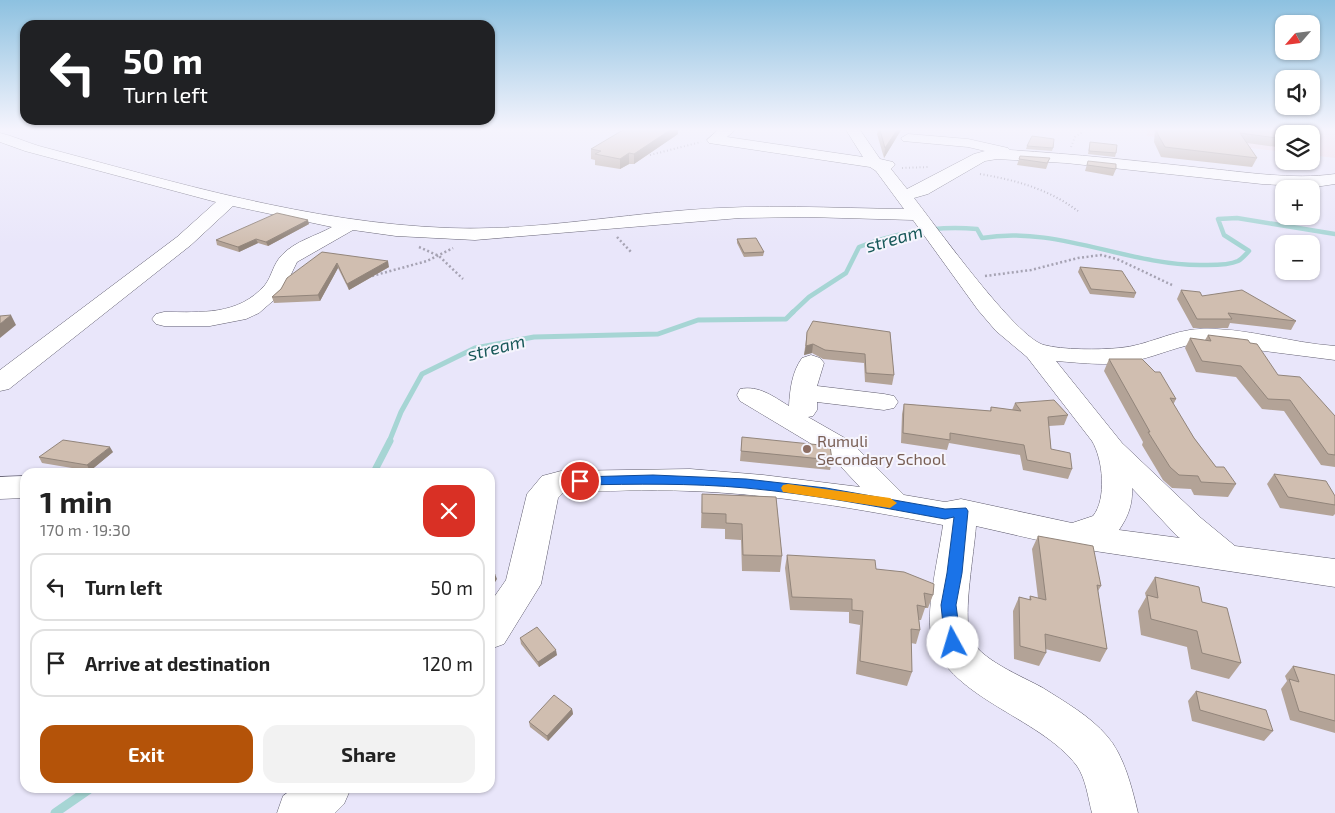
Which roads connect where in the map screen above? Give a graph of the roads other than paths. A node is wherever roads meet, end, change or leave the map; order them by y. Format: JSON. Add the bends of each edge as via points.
{"nodes":[{"id":1,"x":106,"y":168,"type":"edge"},
{"id":2,"x":882,"y":168,"type":"edge"},
{"id":3,"x":963,"y":168,"type":"edge"},
{"id":4,"x":1149,"y":168,"type":"edge"},
{"id":5,"x":1332,"y":181,"type":"edge"},
{"id":6,"x":904,"y":196,"type":"junction"},
{"id":7,"x":229,"y":200,"type":"junction"},
{"id":8,"x":350,"y":224,"type":"junction"},
{"id":9,"x":925,"y":225,"type":"junction"},
{"id":10,"x":164,"y":319,"type":"dead end"},
{"id":11,"x":1036,"y":352,"type":"junction"},
{"id":12,"x":1335,"y":353,"type":"edge"},
{"id":13,"x":811,"y":363,"type":"dead end"},
{"id":14,"x":12,"y":365,"type":"edge"},
{"id":15,"x":0,"y":383,"type":"edge"},
{"id":16,"x":804,"y":392,"type":"junction"},
{"id":17,"x":750,"y":395,"type":"dead end"},
{"id":18,"x":884,"y":402,"type":"dead end"},
{"id":19,"x":801,"y":424,"type":"junction"},
{"id":20,"x":1112,"y":450,"type":"junction"},
{"id":21,"x":20,"y":487,"type":"edge"},
{"id":22,"x":0,"y":488,"type":"edge"},
{"id":23,"x":893,"y":503,"type":"junction"},
{"id":24,"x":961,"y":511,"type":"junction"},
{"id":25,"x":1068,"y":535,"type":"junction"},
{"id":26,"x":1223,"y":555,"type":"junction"},
{"id":27,"x":1335,"y":573,"type":"edge"},
{"id":28,"x":495,"y":626,"type":"edge"},
{"id":29,"x":322,"y":793,"type":"edge"},
{"id":30,"x":300,"y":813,"type":"edge"},
{"id":31,"x":1114,"y":813,"type":"edge"}],
"edges":[{"from":1,"to":7,"type":"street"},
{"from":2,"to":6,"type":"street"},
{"from":3,"to":6,"type":"street"},
{"from":4,"to":5,"type":"street","via":[[1262,180]]},
{"from":6,"to":9,"type":"street"},
{"from":7,"to":8,"type":"street"},
{"from":7,"to":14,"type":"street","via":[[184,241]]},
{"from":8,"to":9,"type":"street","via":[[482,234],[747,212]]},
{"from":8,"to":10,"type":"street","via":[[292,256],[283,264],[273,289],[242,314]]},
{"from":9,"to":11,"type":"street","via":[[1004,326]]},
{"from":11,"to":12,"type":"street","via":[[1116,356],[1187,336],[1203,336]]},
{"from":11,"to":20,"type":"street"},
{"from":13,"to":16,"type":"street"},
{"from":14,"to":15,"type":"street"},
{"from":16,"to":18,"type":"street"},
{"from":16,"to":19,"type":"street"},
{"from":17,"to":19,"type":"street"},
{"from":19,"to":23,"type":"street","via":[[840,448]]},
{"from":20,"to":25,"type":"street","via":[[1115,511],[1107,524],[1094,532]]},
{"from":20,"to":26,"type":"street","via":[[1189,527]]},
{"from":21,"to":22,"type":"street"},
{"from":23,"to":24,"type":"street","via":[[945,514]]},
{"from":23,"to":28,"type":"street","via":[[716,482],[653,479],[554,484],[544,494],[523,584]]},
{"from":24,"to":25,"type":"street"},
{"from":24,"to":31,"type":"street","via":[[949,605],[953,643],[985,678],[1018,695],[1064,727],[1093,753],[1110,794]]},
{"from":25,"to":26,"type":"street"},
{"from":26,"to":27,"type":"street"},
{"from":29,"to":30,"type":"street"}]}
